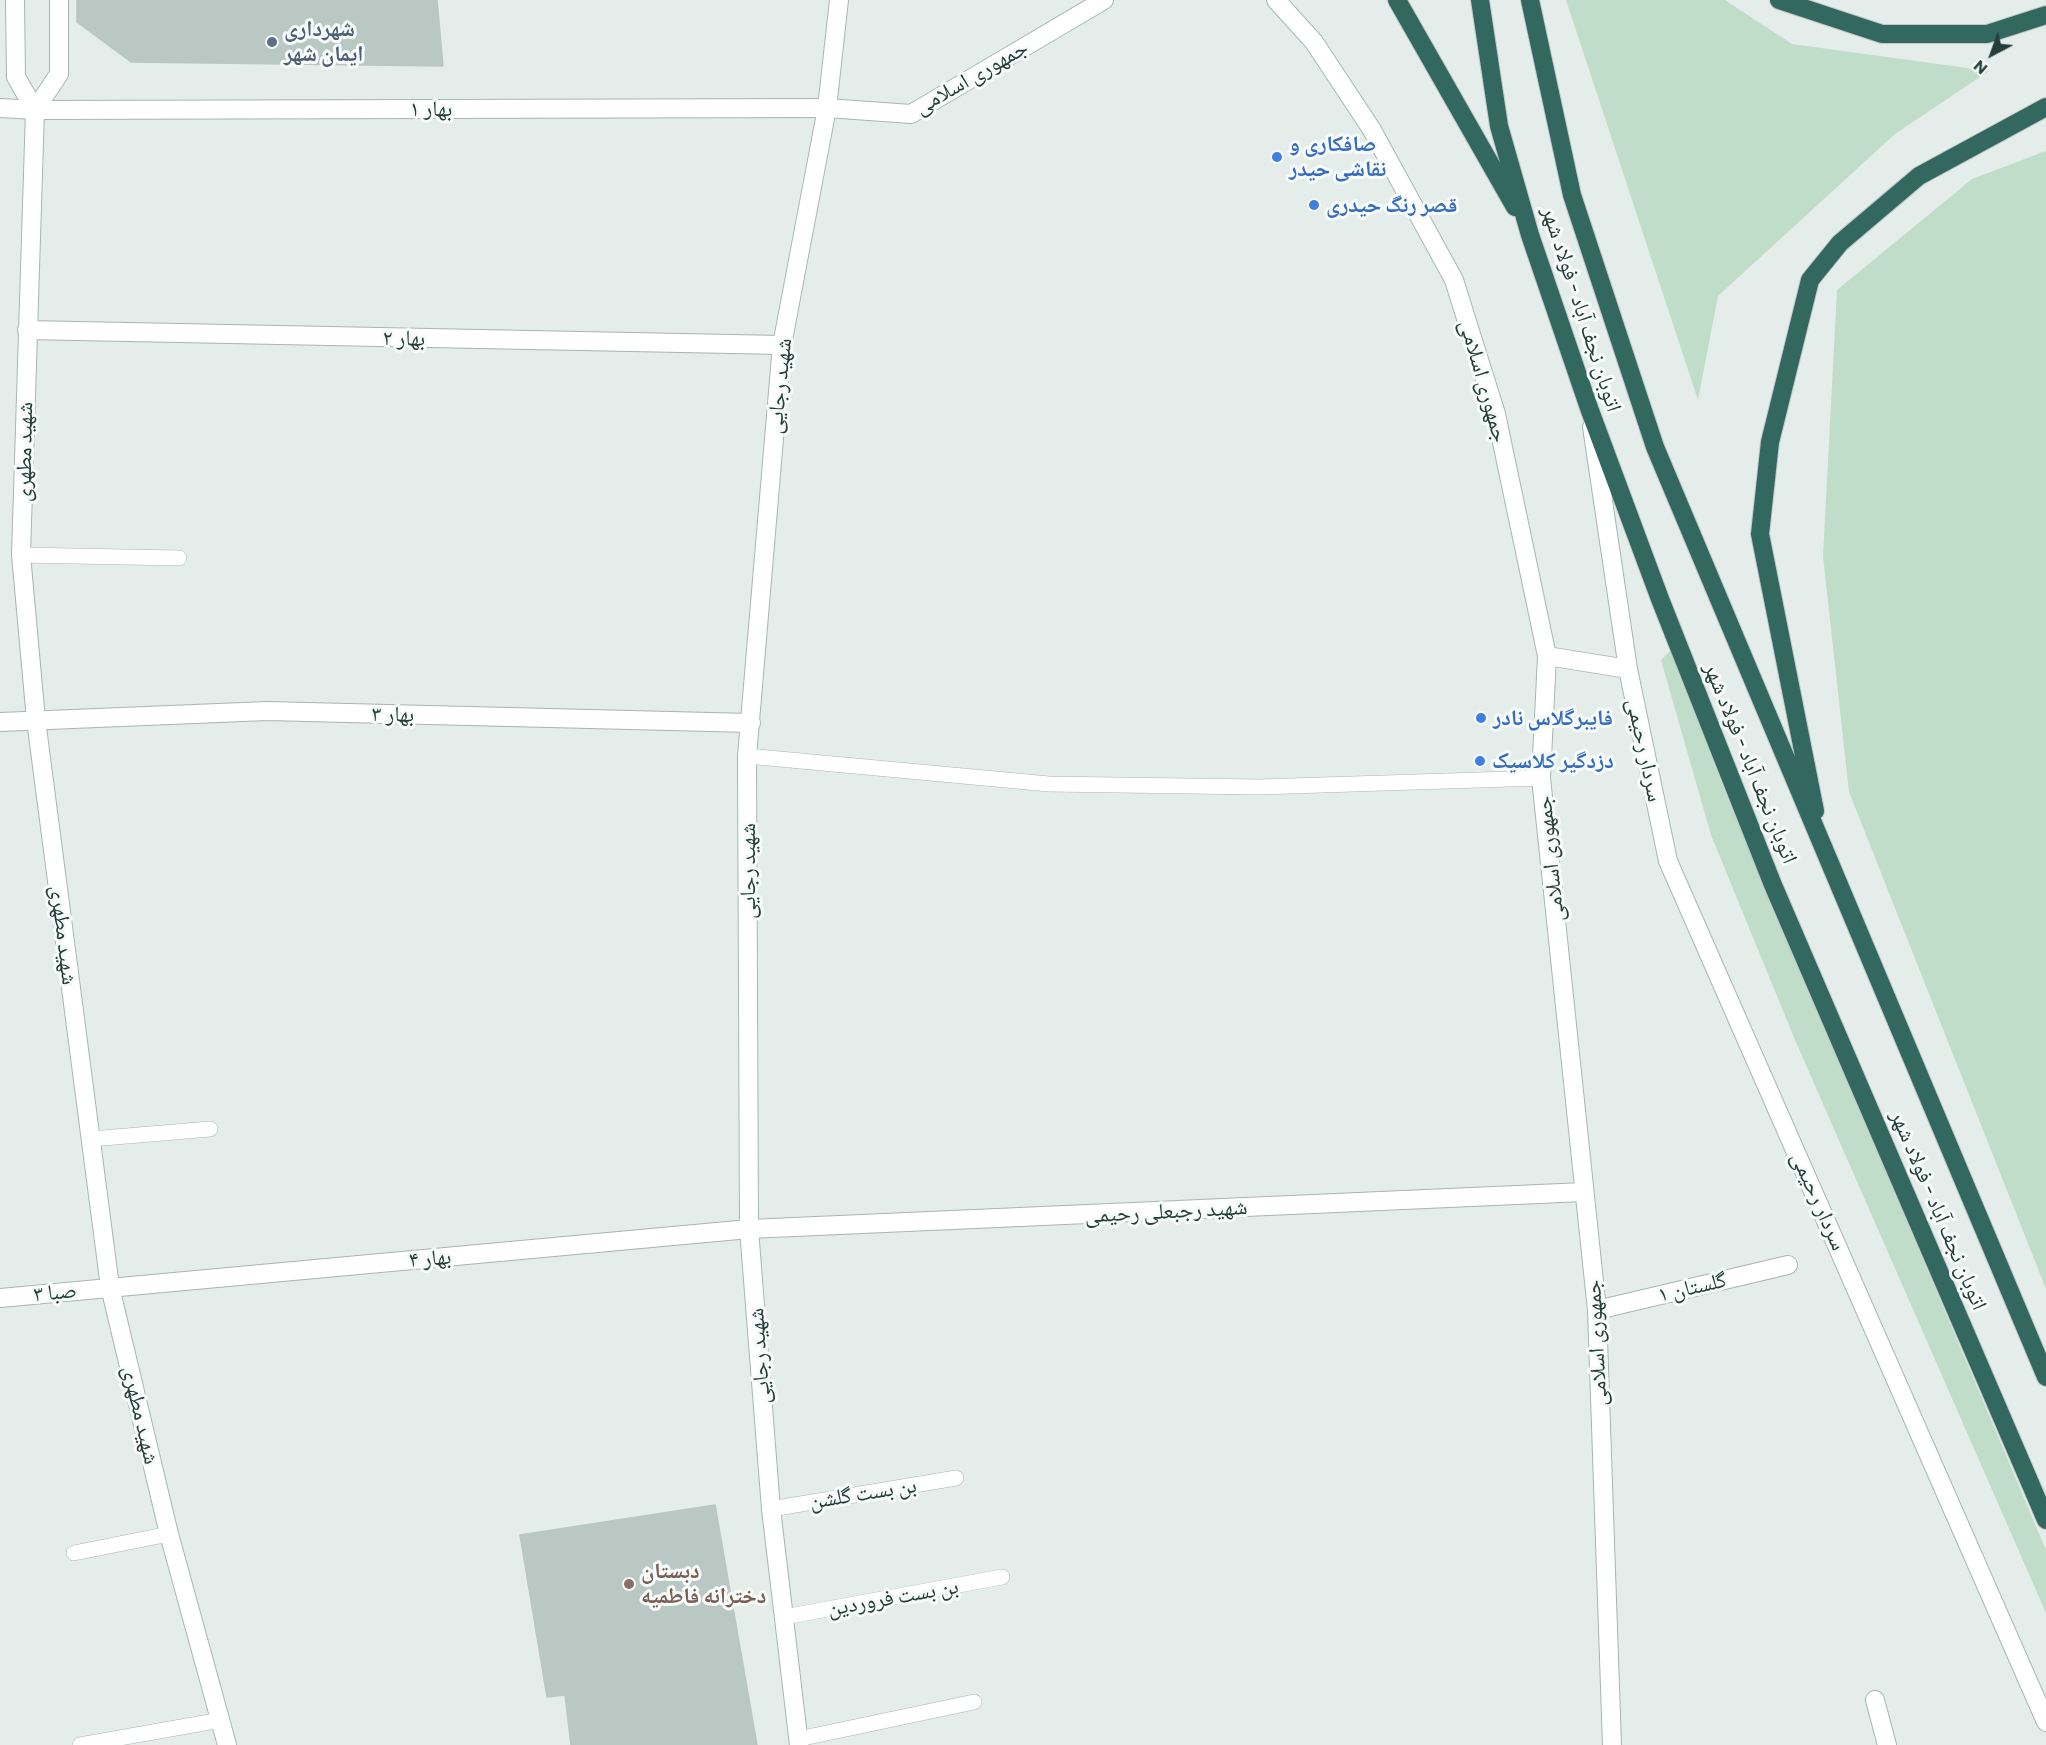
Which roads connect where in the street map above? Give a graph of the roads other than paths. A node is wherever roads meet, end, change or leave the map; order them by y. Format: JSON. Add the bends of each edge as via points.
{"nodes":[{"id":1,"x":15,"y":0,"type":"edge"},
{"id":2,"x":59,"y":0,"type":"edge"},
{"id":3,"x":839,"y":0,"type":"edge"},
{"id":4,"x":1104,"y":0,"type":"edge"},
{"id":5,"x":1276,"y":0,"type":"edge"},
{"id":6,"x":1287,"y":0,"type":"edge"},
{"id":7,"x":1397,"y":0,"type":"edge"},
{"id":8,"x":1480,"y":0,"type":"edge"},
{"id":9,"x":1530,"y":0,"type":"edge"},
{"id":10,"x":1779,"y":0,"type":"edge"},
{"id":11,"x":2046,"y":15,"type":"edge"},
{"id":12,"x":1314,"y":42,"type":"junction"},
{"id":13,"x":2046,"y":106,"type":"edge"},
{"id":14,"x":0,"y":108,"type":"edge"},
{"id":15,"x":826,"y":108,"type":"junction"},
{"id":16,"x":35,"y":110,"type":"junction"},
{"id":17,"x":1530,"y":235,"type":"junction"},
{"id":18,"x":27,"y":330,"type":"junction"},
{"id":19,"x":782,"y":345,"type":"junction"},
{"id":20,"x":1589,"y":408,"type":"junction"},
{"id":21,"x":21,"y":555,"type":"junction"},
{"id":22,"x":179,"y":558,"type":"dead end"},
{"id":23,"x":1547,"y":656,"type":"junction"},
{"id":24,"x":1628,"y":669,"type":"junction"},
{"id":25,"x":36,"y":720,"type":"junction"},
{"id":26,"x":0,"y":722,"type":"edge"},
{"id":27,"x":751,"y":723,"type":"junction"},
{"id":28,"x":747,"y":756,"type":"junction"},
{"id":29,"x":1541,"y":778,"type":"junction"},
{"id":30,"x":1823,"y":851,"type":"junction"},
{"id":31,"x":210,"y":1129,"type":"dead end"},
{"id":32,"x":91,"y":1139,"type":"junction"},
{"id":33,"x":1584,"y":1192,"type":"junction"},
{"id":34,"x":749,"y":1229,"type":"junction"},
{"id":35,"x":1788,"y":1265,"type":"dead end"},
{"id":36,"x":110,"y":1287,"type":"junction"},
{"id":37,"x":0,"y":1298,"type":"edge"},
{"id":38,"x":1597,"y":1310,"type":"junction"},
{"id":39,"x":2046,"y":1377,"type":"edge"},
{"id":40,"x":956,"y":1478,"type":"dead end"},
{"id":41,"x":771,"y":1509,"type":"junction"},
{"id":42,"x":2046,"y":1520,"type":"edge"},
{"id":43,"x":169,"y":1534,"type":"junction"},
{"id":44,"x":74,"y":1553,"type":"dead end"},
{"id":45,"x":1002,"y":1577,"type":"dead end"},
{"id":46,"x":784,"y":1617,"type":"junction"},
{"id":47,"x":1875,"y":1700,"type":"dead end"},
{"id":48,"x":974,"y":1702,"type":"dead end"},
{"id":49,"x":221,"y":1720,"type":"junction"},
{"id":50,"x":2046,"y":1722,"type":"edge"},
{"id":51,"x":799,"y":1742,"type":"edge"},
{"id":52,"x":80,"y":1745,"type":"edge"},
{"id":53,"x":227,"y":1745,"type":"edge"},
{"id":54,"x":1612,"y":1745,"type":"edge"},
{"id":55,"x":1887,"y":1745,"type":"edge"}],
"edges":[{"from":1,"to":16,"type":"street","via":[[16,77]]},
{"from":2,"to":16,"type":"street","via":[[59,74]]},
{"from":3,"to":15,"type":"street","name":"شهید رجایی"},
{"from":4,"to":15,"type":"street","name":"جمهوری اسلامی","via":[[911,114]]},
{"from":5,"to":12,"type":"street","name":"جمهوری اسلامی"},
{"from":6,"to":12,"type":"street"},
{"from":7,"to":17,"type":"highway"},
{"from":8,"to":17,"type":"highway","name":"اتوبان نجف آباد - فولاد شهر","via":[[1499,126]]},
{"from":9,"to":30,"type":"highway","name":"اتوبان نجف آباد - فولاد شهر","via":[[1572,195],[1655,447]]},
{"from":10,"to":11,"type":"highway","via":[[1882,34],[1988,34]]},
{"from":12,"to":23,"type":"street","name":"جمهوری اسلامی","via":[[1372,130],[1454,280],[1496,414]]},
{"from":13,"to":30,"type":"highway","via":[[1918,176],[1840,243],[1810,280],[1770,442],[1760,534]]},
{"from":14,"to":16,"type":"street","name":"بهار ۱"},
{"from":15,"to":16,"type":"street","name":"بهار ۱"},
{"from":15,"to":19,"type":"street","name":"شهید رجایی"},
{"from":16,"to":18,"type":"street","name":"شهید مطهری"},
{"from":17,"to":20,"type":"highway","name":"اتوبان نجف آباد - فولاد شهر"},
{"from":18,"to":19,"type":"street","name":"بهار ۲"},
{"from":18,"to":21,"type":"street","name":"شهید مطهری"},
{"from":19,"to":27,"type":"street","name":"شهید رجایی"},
{"from":20,"to":24,"type":"street","name":"سردار رحیمی"},
{"from":20,"to":42,"type":"highway","name":"اتوبان نجف آباد - فولاد شهر","via":[[1773,885]]},
{"from":21,"to":22,"type":"lane"},
{"from":21,"to":25,"type":"street","name":"شهید مطهری"},
{"from":23,"to":24,"type":"street"},
{"from":23,"to":29,"type":"street","name":"جمهوری اسلامی"},
{"from":24,"to":50,"type":"street","name":"سردار رحیمی","via":[[1668,861]]},
{"from":25,"to":26,"type":"street","name":"بهار ۳"},
{"from":25,"to":27,"type":"street","name":"بهار ۳","via":[[267,711]]},
{"from":25,"to":32,"type":"street","name":"شهید مطهری"},
{"from":27,"to":28,"type":"street","name":"شهید رجایی"},
{"from":28,"to":29,"type":"lane","via":[[1049,784],[1259,787]]},
{"from":28,"to":34,"type":"street","name":"شهید رجایی"},
{"from":29,"to":33,"type":"street","name":"جمهوری اسلامی"},
{"from":30,"to":39,"type":"highway","name":"اتوبان نجف آباد - فولاد شهر"},
{"from":31,"to":32,"type":"lane"},
{"from":32,"to":36,"type":"street","name":"شهید مطهری"},
{"from":33,"to":34,"type":"street","name":"شهید رجبعلی رحیمی"},
{"from":33,"to":38,"type":"street","name":"جمهوری اسلامی"},
{"from":34,"to":36,"type":"street","name":"بهار ۴"},
{"from":34,"to":41,"type":"street","name":"شهید رجایی"},
{"from":35,"to":38,"type":"street","name":"گلستان ۱"},
{"from":36,"to":37,"type":"street","name":"صبا ۳"},
{"from":36,"to":43,"type":"street","name":"شهید مطهری"},
{"from":38,"to":54,"type":"street","name":"جمهوری اسلامی"},
{"from":40,"to":41,"type":"lane","name":"بن بست گلشن"},
{"from":41,"to":46,"type":"street","name":"شهید رجایی"},
{"from":43,"to":44,"type":"lane"},
{"from":43,"to":49,"type":"street","name":"شهید مطهری"},
{"from":45,"to":46,"type":"lane","name":"بن بست فروردین"},
{"from":46,"to":51,"type":"street","name":"شهید رجایی"},
{"from":47,"to":55,"type":"street"},
{"from":48,"to":51,"type":"lane"},
{"from":49,"to":52,"type":"lane"},
{"from":49,"to":53,"type":"street","name":"شهید مطهری"}]}
